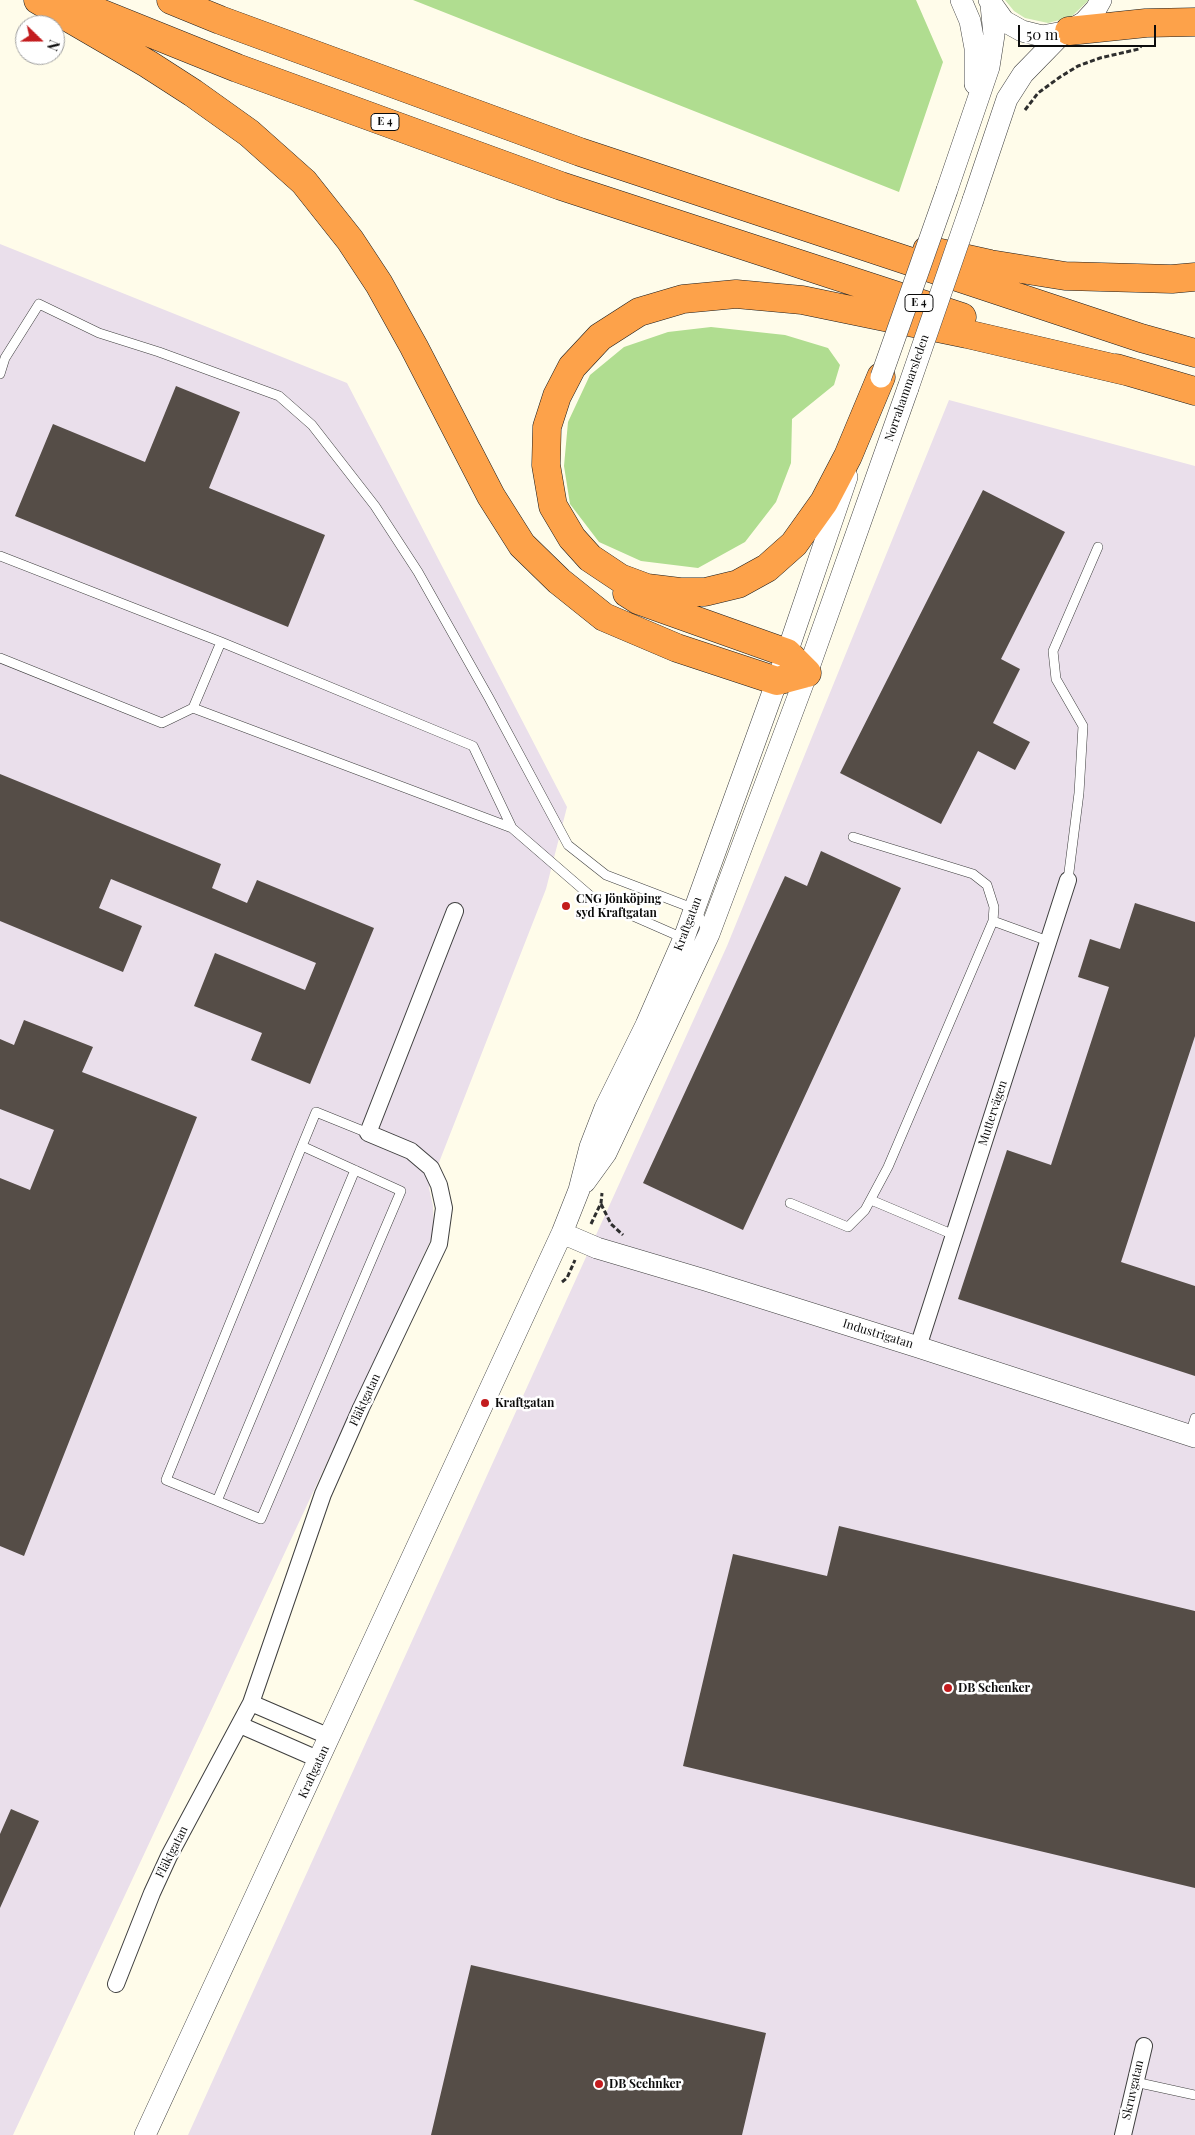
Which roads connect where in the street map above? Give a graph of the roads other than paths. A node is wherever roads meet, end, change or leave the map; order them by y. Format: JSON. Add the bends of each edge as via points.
{"nodes":[{"id":1,"x":38,"y":0,"type":"edge"},
{"id":2,"x":68,"y":0,"type":"edge"},
{"id":3,"x":171,"y":0,"type":"edge"},
{"id":4,"x":961,"y":0,"type":"edge"},
{"id":5,"x":1101,"y":0,"type":"edge"},
{"id":6,"x":990,"y":3,"type":"edge"},
{"id":7,"x":1195,"y":22,"type":"edge"},
{"id":8,"x":1066,"y":32,"type":"junction"},
{"id":9,"x":975,"y":105,"type":"junction"},
{"id":10,"x":719,"y":200,"type":"junction"},
{"id":11,"x":1195,"y":277,"type":"edge"},
{"id":12,"x":1195,"y":353,"type":"edge"},
{"id":13,"x":1134,"y":373,"type":"junction"},
{"id":14,"x":0,"y":374,"type":"edge"},
{"id":15,"x":882,"y":377,"type":"junction"},
{"id":16,"x":1195,"y":391,"type":"edge"},
{"id":17,"x":1098,"y":547,"type":"dead end"},
{"id":18,"x":0,"y":556,"type":"edge"},
{"id":19,"x":590,"y":558,"type":"junction"},
{"id":20,"x":220,"y":642,"type":"junction"},
{"id":21,"x":787,"y":653,"type":"junction"},
{"id":22,"x":0,"y":658,"type":"edge"},
{"id":23,"x":807,"y":674,"type":"junction"},
{"id":24,"x":777,"y":681,"type":"junction"},
{"id":25,"x":193,"y":708,"type":"junction"},
{"id":26,"x":512,"y":828,"type":"junction"},
{"id":27,"x":853,"y":837,"type":"dead end"},
{"id":28,"x":1068,"y":880,"type":"joint"},
{"id":29,"x":695,"y":909,"type":"junction"},
{"id":30,"x":455,"y":911,"type":"dead end"},
{"id":31,"x":993,"y":921,"type":"junction"},
{"id":32,"x":696,"y":936,"type":"junction"},
{"id":33,"x":1048,"y":941,"type":"junction"},
{"id":34,"x":368,"y":1133,"type":"junction"},
{"id":35,"x":302,"y":1146,"type":"junction"},
{"id":36,"x":355,"y":1170,"type":"junction"},
{"id":37,"x":871,"y":1200,"type":"junction"},
{"id":38,"x":790,"y":1203,"type":"dead end"},
{"id":39,"x":562,"y":1233,"type":"junction"},
{"id":40,"x":954,"y":1235,"type":"junction"},
{"id":41,"x":918,"y":1347,"type":"junction"},
{"id":42,"x":1193,"y":1430,"type":"edge"},
{"id":43,"x":217,"y":1501,"type":"junction"},
{"id":44,"x":251,"y":1703,"type":"junction"},
{"id":45,"x":240,"y":1725,"type":"junction"},
{"id":46,"x":330,"y":1737,"type":"junction"},
{"id":47,"x":320,"y":1760,"type":"junction"},
{"id":48,"x":116,"y":1984,"type":"dead end"},
{"id":49,"x":1144,"y":2046,"type":"dead end"},
{"id":50,"x":1135,"y":2082,"type":"junction"},
{"id":51,"x":1195,"y":2094,"type":"edge"},
{"id":52,"x":146,"y":2135,"type":"edge"},
{"id":53,"x":1123,"y":2135,"type":"edge"}],
"edges":[{"from":1,"to":24,"type":"highway","via":[[193,93],[249,132],[304,182],[350,240],[379,284],[491,496],[522,545],[559,581],[604,617],[677,648]]},
{"from":2,"to":13,"type":"highway","number":"E 4","via":[[236,68],[561,186]]},
{"from":3,"to":10,"type":"highway","via":[[580,152]]},
{"from":4,"to":9,"type":"street","via":[[976,48]]},
{"from":5,"to":8,"type":"street","name":"Norrahammarsleden","via":[[1084,22]]},
{"from":6,"to":8,"type":"street","via":[[1004,21],[1022,31],[1042,36]]},
{"from":6,"to":9,"type":"street","via":[[994,35],[989,67]]},
{"from":7,"to":8,"type":"highway","via":[[1146,23]]},
{"from":8,"to":23,"type":"street","name":"Norrahammarsleden","bridge":true,"via":[[1023,74],[1006,99]]},
{"from":9,"to":15,"type":"street","bridge":true},
{"from":10,"to":11,"type":"highway","via":[[990,264],[1065,276]]},
{"from":10,"to":12,"type":"highway"},
{"from":13,"to":16,"type":"highway","number":"E 4"},
{"from":13,"to":19,"type":"highway","via":[[802,300],[736,294],[683,299],[639,312],[600,337],[572,367],[557,396],[547,427],[546,465],[553,506],[572,538]]},
{"from":14,"to":29,"type":"lane","via":[[5,358],[39,304],[99,333],[279,396],[312,425],[375,506],[418,572],[568,845],[606,875]]},
{"from":15,"to":19,"type":"highway","via":[[824,502],[794,544],[767,568],[738,584],[705,592],[680,592],[647,588],[620,578]]},
{"from":15,"to":21,"type":"street"},
{"from":17,"to":28,"type":"lane","via":[[1053,651],[1056,679],[1083,726],[1079,793]]},
{"from":18,"to":20,"type":"lane"},
{"from":19,"to":21,"type":"highway","via":[[610,581],[638,600]]},
{"from":20,"to":25,"type":"lane"},
{"from":20,"to":26,"type":"lane","via":[[473,746]]},
{"from":21,"to":23,"type":"highway"},
{"from":21,"to":24,"type":"street","name":"Kraftgatan"},
{"from":22,"to":25,"type":"lane","via":[[162,723]]},
{"from":23,"to":24,"type":"highway"},
{"from":23,"to":32,"type":"street","name":"Kraftgatan"},
{"from":24,"to":29,"type":"street","name":"Kraftgatan"},
{"from":25,"to":26,"type":"lane"},
{"from":26,"to":32,"type":"lane","via":[[594,899]]},
{"from":27,"to":31,"type":"lane","via":[[973,874],[986,884],[994,907]]},
{"from":28,"to":33,"type":"street","name":"Muttervägen"},
{"from":29,"to":32,"type":"street","name":"Kraftgatan"},
{"from":30,"to":34,"type":"street"},
{"from":31,"to":33,"type":"lane"},
{"from":31,"to":37,"type":"lane"},
{"from":32,"to":39,"type":"street","name":"Kraftgatan","via":[[646,1025],[605,1108],[590,1147],[580,1190]]},
{"from":33,"to":40,"type":"street","name":"Muttervägen"},
{"from":34,"to":35,"type":"lane","via":[[316,1112]]},
{"from":34,"to":44,"type":"street","name":"Fläktgatan","via":[[412,1151],[431,1168],[444,1208],[439,1244],[323,1494]]},
{"from":35,"to":36,"type":"lane"},
{"from":35,"to":43,"type":"lane","via":[[166,1480]]},
{"from":36,"to":43,"type":"lane"},
{"from":36,"to":43,"type":"lane","via":[[402,1192],[261,1519]]},
{"from":37,"to":38,"type":"lane","via":[[848,1227]]},
{"from":37,"to":40,"type":"lane"},
{"from":39,"to":41,"type":"street","name":"Industrigatan","via":[[597,1248]]},
{"from":39,"to":46,"type":"street","name":"Kraftgatan"},
{"from":40,"to":41,"type":"street","name":"Muttervägen"},
{"from":41,"to":42,"type":"street","name":"Industrigatan"},
{"from":44,"to":45,"type":"street","name":"Fläktgatan"},
{"from":44,"to":46,"type":"street"},
{"from":45,"to":47,"type":"street"},
{"from":45,"to":48,"type":"street","name":"Fläktgatan","via":[[169,1856]]},
{"from":46,"to":47,"type":"street","name":"Kraftgatan"},
{"from":47,"to":52,"type":"street","name":"Kraftgatan"},
{"from":49,"to":50,"type":"street","name":"Skruvgatan"},
{"from":50,"to":51,"type":"lane"},
{"from":50,"to":53,"type":"street","name":"Skruvgatan"}]}
